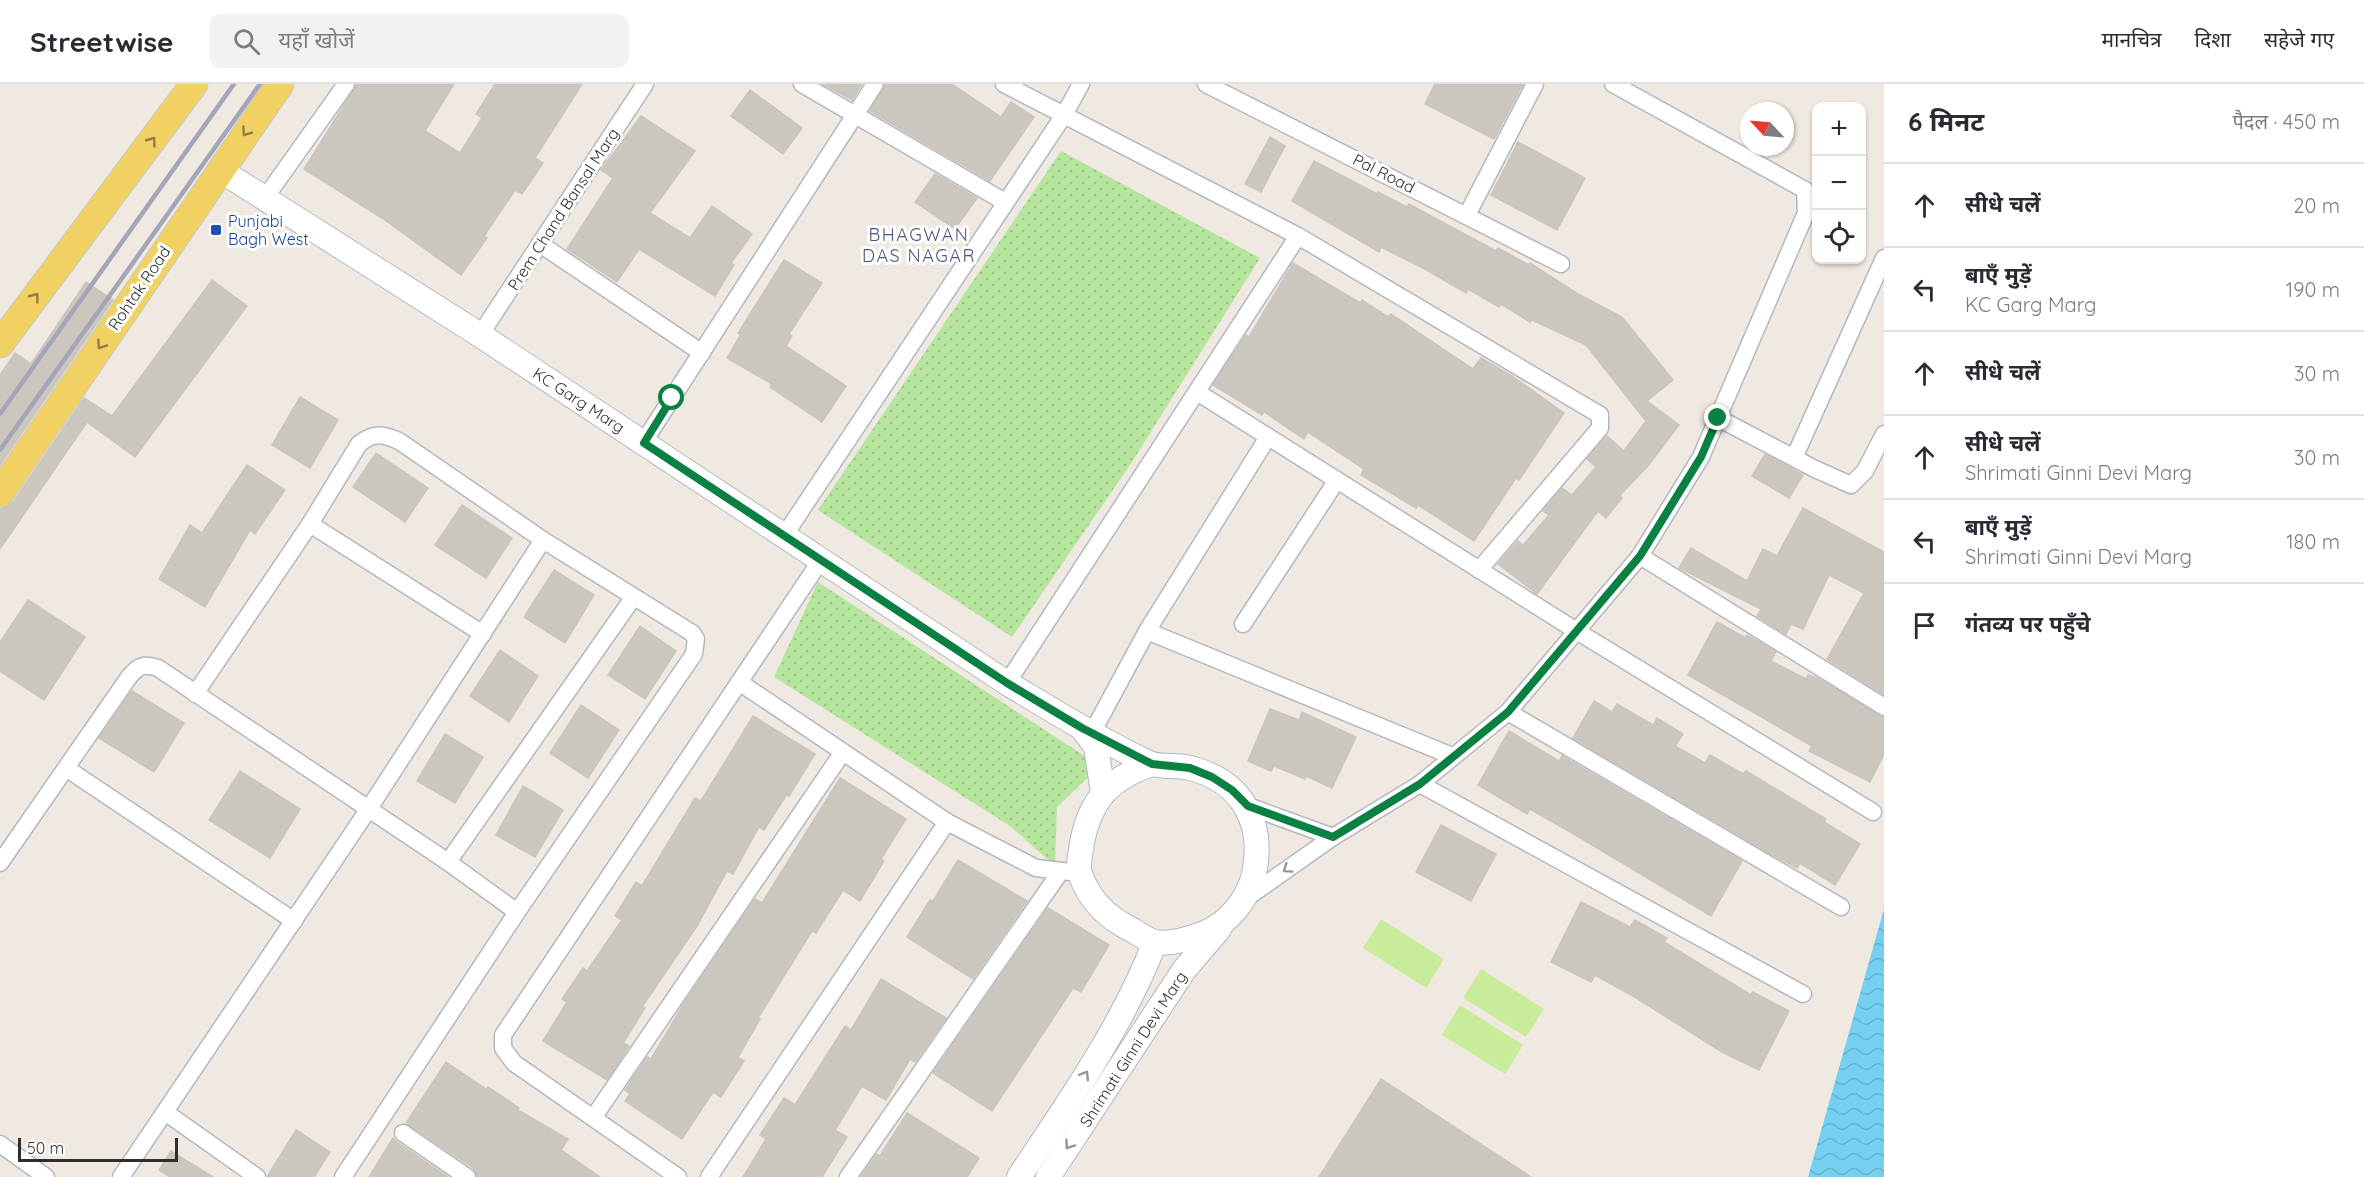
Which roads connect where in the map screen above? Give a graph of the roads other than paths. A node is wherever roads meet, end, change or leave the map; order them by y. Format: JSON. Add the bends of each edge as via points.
{"nodes":[{"id":1,"x":194,"y":84,"type":"edge"},
{"id":2,"x":280,"y":84,"type":"edge"},
{"id":3,"x":346,"y":84,"type":"edge"},
{"id":4,"x":645,"y":84,"type":"edge"},
{"id":5,"x":802,"y":84,"type":"edge"},
{"id":6,"x":875,"y":84,"type":"edge"},
{"id":7,"x":1004,"y":84,"type":"edge"},
{"id":8,"x":1081,"y":84,"type":"edge"},
{"id":9,"x":1206,"y":84,"type":"edge"},
{"id":10,"x":1535,"y":84,"type":"edge"},
{"id":11,"x":1613,"y":84,"type":"edge"},
{"id":12,"x":856,"y":115,"type":"junction"},
{"id":13,"x":1064,"y":115,"type":"junction"},
{"id":14,"x":220,"y":170,"type":"junction"},
{"id":15,"x":265,"y":198,"type":"junction"},
{"id":16,"x":1005,"y":202,"type":"junction"},
{"id":17,"x":1467,"y":215,"type":"junction"},
{"id":18,"x":1298,"y":236,"type":"junction"},
{"id":19,"x":540,"y":244,"type":"junction"},
{"id":20,"x":1884,"y":258,"type":"edge"},
{"id":21,"x":1561,"y":264,"type":"dead end"},
{"id":22,"x":480,"y":334,"type":"junction"},
{"id":23,"x":0,"y":344,"type":"edge"},
{"id":24,"x":702,"y":353,"type":"junction"},
{"id":25,"x":1197,"y":392,"type":"junction"},
{"id":26,"x":1718,"y":418,"type":"junction"},
{"id":27,"x":1884,"y":434,"type":"edge"},
{"id":28,"x":1268,"y":437,"type":"junction"},
{"id":29,"x":644,"y":443,"type":"junction"},
{"id":30,"x":1794,"y":458,"type":"junction"},
{"id":31,"x":1337,"y":480,"type":"junction"},
{"id":32,"x":0,"y":493,"type":"edge"},
{"id":33,"x":310,"y":524,"type":"junction"},
{"id":34,"x":784,"y":536,"type":"junction"},
{"id":35,"x":543,"y":540,"type":"junction"},
{"id":36,"x":1640,"y":556,"type":"junction"},
{"id":37,"x":821,"y":560,"type":"junction"},
{"id":38,"x":1479,"y":570,"type":"junction"},
{"id":39,"x":633,"y":598,"type":"junction"},
{"id":40,"x":1243,"y":624,"type":"dead end"},
{"id":41,"x":1575,"y":630,"type":"junction"},
{"id":42,"x":1148,"y":631,"type":"junction"},
{"id":43,"x":483,"y":634,"type":"junction"},
{"id":44,"x":739,"y":682,"type":"junction"},
{"id":45,"x":1007,"y":683,"type":"junction"},
{"id":46,"x":195,"y":694,"type":"junction"},
{"id":47,"x":1884,"y":707,"type":"edge"},
{"id":48,"x":1508,"y":712,"type":"junction"},
{"id":49,"x":1087,"y":730,"type":"junction"},
{"id":50,"x":843,"y":752,"type":"junction"},
{"id":51,"x":1452,"y":756,"type":"junction"},
{"id":52,"x":1152,"y":764,"type":"junction"},
{"id":53,"x":66,"y":768,"type":"junction"},
{"id":54,"x":1420,"y":784,"type":"junction"},
{"id":55,"x":1103,"y":792,"type":"junction"},
{"id":56,"x":1248,"y":806,"type":"junction"},
{"id":57,"x":368,"y":810,"type":"junction"},
{"id":58,"x":1874,"y":812,"type":"dead end"},
{"id":59,"x":947,"y":822,"type":"junction"},
{"id":60,"x":1333,"y":837,"type":"junction"},
{"id":61,"x":448,"y":862,"type":"junction"},
{"id":62,"x":0,"y":863,"type":"edge"},
{"id":63,"x":1070,"y":872,"type":"junction"},
{"id":64,"x":1242,"y":902,"type":"junction"},
{"id":65,"x":1841,"y":907,"type":"dead end"},
{"id":66,"x":517,"y":912,"type":"junction"},
{"id":67,"x":294,"y":921,"type":"junction"},
{"id":68,"x":1222,"y":924,"type":"junction"},
{"id":69,"x":1155,"y":942,"type":"junction"},
{"id":70,"x":1803,"y":994,"type":"dead end"},
{"id":71,"x":165,"y":1112,"type":"junction"},
{"id":72,"x":593,"y":1118,"type":"junction"},
{"id":73,"x":402,"y":1133,"type":"dead end"},
{"id":74,"x":0,"y":1144,"type":"edge"},
{"id":75,"x":46,"y":1177,"type":"edge"},
{"id":76,"x":121,"y":1177,"type":"edge"},
{"id":77,"x":256,"y":1177,"type":"edge"},
{"id":78,"x":343,"y":1177,"type":"edge"},
{"id":79,"x":467,"y":1177,"type":"edge"},
{"id":80,"x":678,"y":1177,"type":"edge"},
{"id":81,"x":709,"y":1177,"type":"edge"},
{"id":82,"x":848,"y":1177,"type":"edge"},
{"id":83,"x":1019,"y":1177,"type":"edge"},
{"id":84,"x":1048,"y":1177,"type":"edge"}],
"edges":[{"from":23,"to":1,"type":"main road","one_way":true},
{"from":2,"to":14,"type":"main road","name":"Rohtak Road","one_way":true},
{"from":3,"to":15,"type":"street"},
{"from":4,"to":19,"type":"street","name":"Prem Chand Bansal Marg"},
{"from":5,"to":12,"type":"street"},
{"from":6,"to":12,"type":"street"},
{"from":7,"to":13,"type":"street"},
{"from":8,"to":13,"type":"street"},
{"from":9,"to":17,"type":"street","name":"Pal Road"},
{"from":10,"to":17,"type":"street"},
{"from":11,"to":26,"type":"street","via":[[1805,190],[1806,213]]},
{"from":12,"to":16,"type":"street"},
{"from":12,"to":24,"type":"street"},
{"from":13,"to":16,"type":"street"},
{"from":13,"to":18,"type":"street"},
{"from":14,"to":15,"type":"street","name":"KC Garg Marg"},
{"from":14,"to":32,"type":"main road","name":"Rohtak Road","one_way":true},
{"from":15,"to":22,"type":"street","name":"KC Garg Marg"},
{"from":16,"to":34,"type":"street"},
{"from":17,"to":21,"type":"street","name":"Pal Road"},
{"from":18,"to":25,"type":"street"},
{"from":18,"to":38,"type":"street","via":[[1600,415],[1600,428]]},
{"from":19,"to":22,"type":"street","name":"Prem Chand Bansal Marg"},
{"from":19,"to":24,"type":"street"},
{"from":20,"to":30,"type":"street"},
{"from":22,"to":29,"type":"street","name":"KC Garg Marg"},
{"from":24,"to":29,"type":"street"},
{"from":25,"to":28,"type":"street"},
{"from":25,"to":45,"type":"street"},
{"from":26,"to":30,"type":"street"},
{"from":26,"to":36,"type":"street","via":[[1701,457]]},
{"from":27,"to":30,"type":"street","via":[[1865,471],[1851,485]]},
{"from":28,"to":31,"type":"street"},
{"from":28,"to":42,"type":"street"},
{"from":29,"to":34,"type":"street","name":"KC Garg Marg"},
{"from":31,"to":38,"type":"street"},
{"from":31,"to":40,"type":"street"},
{"from":33,"to":35,"type":"street","via":[[359,444],[370,435],[383,434],[399,441]]},
{"from":33,"to":43,"type":"street"},
{"from":33,"to":46,"type":"street"},
{"from":34,"to":37,"type":"street","name":"KC Garg Marg"},
{"from":35,"to":39,"type":"street"},
{"from":35,"to":43,"type":"street"},
{"from":36,"to":41,"type":"street"},
{"from":36,"to":47,"type":"street"},
{"from":37,"to":44,"type":"street"},
{"from":37,"to":45,"type":"street","name":"KC Garg Marg"},
{"from":38,"to":41,"type":"street"},
{"from":39,"to":61,"type":"street"},
{"from":39,"to":66,"type":"street","via":[[692,633],[696,639],[694,654]]},
{"from":41,"to":48,"type":"street"},
{"from":41,"to":58,"type":"street"},
{"from":42,"to":49,"type":"street"},
{"from":42,"to":51,"type":"street"},
{"from":43,"to":57,"type":"street"},
{"from":44,"to":50,"type":"street"},
{"from":44,"to":72,"type":"street","via":[[503,1035],[503,1048],[514,1063]]},
{"from":45,"to":49,"type":"street","name":"KC Garg Marg"},
{"from":46,"to":53,"type":"street","via":[[158,669],[148,665],[137,668]]},
{"from":46,"to":57,"type":"street"},
{"from":48,"to":51,"type":"street"},
{"from":48,"to":65,"type":"street"},
{"from":49,"to":52,"type":"street","name":"KC Garg Marg"},
{"from":49,"to":55,"type":"street","via":[[1098,754]]},
{"from":50,"to":59,"type":"street"},
{"from":50,"to":72,"type":"street"},
{"from":51,"to":54,"type":"street"},
{"from":52,"to":55,"type":"street","via":[[1115,781]]},
{"from":52,"to":56,"type":"street","via":[[1190,768],[1212,777]]},
{"from":53,"to":62,"type":"street"},
{"from":53,"to":67,"type":"street"},
{"from":54,"to":60,"type":"street"},
{"from":54,"to":70,"type":"street"},
{"from":55,"to":63,"type":"street","via":[[1087,818]]},
{"from":56,"to":60,"type":"street"},
{"from":56,"to":64,"type":"street","via":[[1257,834],[1257,859]]},
{"from":57,"to":61,"type":"street"},
{"from":57,"to":67,"type":"street"},
{"from":59,"to":63,"type":"street","via":[[1036,868]]},
{"from":59,"to":81,"type":"street"},
{"from":60,"to":64,"type":"street","one_way":true},
{"from":61,"to":66,"type":"street"},
{"from":63,"to":69,"type":"street","via":[[1111,920]]},
{"from":63,"to":82,"type":"street"},
{"from":64,"to":68,"type":"street"},
{"from":66,"to":78,"type":"street"},
{"from":67,"to":71,"type":"street"},
{"from":68,"to":69,"type":"street","via":[[1186,939]]},
{"from":68,"to":84,"type":"street","name":"Shrimati Ginni Devi Marg","one_way":true,"via":[[1184,970]]},
{"from":83,"to":69,"type":"street","name":"Shrimati Ginni Devi Marg","one_way":true,"via":[[1117,1025]]},
{"from":71,"to":76,"type":"street"},
{"from":71,"to":77,"type":"street"},
{"from":72,"to":80,"type":"street"},
{"from":73,"to":79,"type":"street"},
{"from":74,"to":75,"type":"street"}]}
